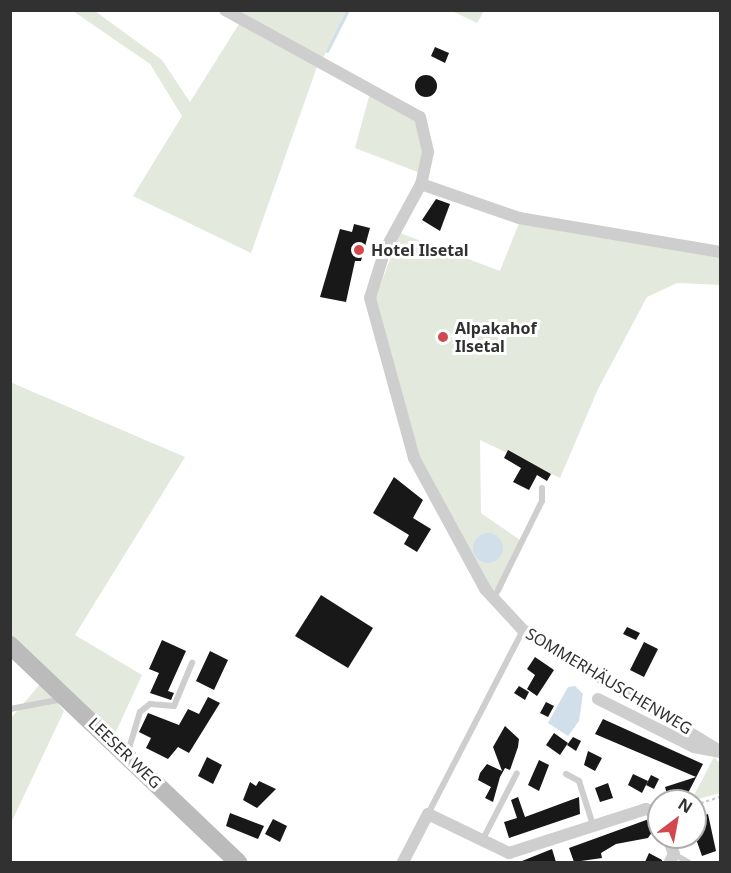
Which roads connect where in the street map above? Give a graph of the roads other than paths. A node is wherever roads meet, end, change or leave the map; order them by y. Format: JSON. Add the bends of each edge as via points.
{"nodes":[{"id":1,"x":225,"y":10,"type":"edge"},
{"id":2,"x":421,"y":184,"type":"junction"},
{"id":3,"x":720,"y":252,"type":"edge"},
{"id":4,"x":542,"y":488,"type":"dead end"},
{"id":5,"x":494,"y":598,"type":"junction"},
{"id":6,"x":523,"y":630,"type":"junction"},
{"id":7,"x":10,"y":645,"type":"edge"},
{"id":8,"x":192,"y":663,"type":"dead end"},
{"id":9,"x":68,"y":699,"type":"junction"},
{"id":10,"x":598,"y":699,"type":"dead end"},
{"id":11,"x":10,"y":709,"type":"edge"},
{"id":12,"x":720,"y":752,"type":"edge"},
{"id":13,"x":127,"y":755,"type":"junction"},
{"id":14,"x":517,"y":772,"type":"dead end"},
{"id":15,"x":566,"y":774,"type":"dead end"},
{"id":16,"x":647,"y":809,"type":"edge"},
{"id":17,"x":428,"y":814,"type":"junction"},
{"id":18,"x":593,"y":825,"type":"junction"},
{"id":19,"x":482,"y":842,"type":"junction"},
{"id":20,"x":672,"y":858,"type":"edge"},
{"id":21,"x":238,"y":862,"type":"edge"},
{"id":22,"x":403,"y":862,"type":"edge"},
{"id":23,"x":688,"y":862,"type":"edge"}],
"edges":[{"from":1,"to":2,"type":"street","name":"SOMMERHÄUSCHENWEG","via":[[410,108],[426,131]]},
{"from":2,"to":3,"type":"street","via":[[519,218]]},
{"from":2,"to":5,"type":"street","name":"SOMMERHÄUSCHENWEG","via":[[386,250],[370,298],[414,458]]},
{"from":4,"to":5,"type":"lane","via":[[542,501]]},
{"from":5,"to":6,"type":"street","name":"SOMMERHÄUSCHENWEG"},
{"from":6,"to":12,"type":"street","name":"SOMMERHÄUSCHENWEG"},
{"from":6,"to":17,"type":"lane"},
{"from":7,"to":9,"type":"street","name":"LEESER WEG"},
{"from":8,"to":13,"type":"lane","via":[[174,706],[150,704],[140,712]]},
{"from":9,"to":11,"type":"lane"},
{"from":9,"to":13,"type":"street","name":"LEESER WEG"},
{"from":10,"to":12,"type":"street","via":[[694,747]]},
{"from":13,"to":21,"type":"street","name":"LEESER WEG"},
{"from":14,"to":19,"type":"lane"},
{"from":15,"to":18,"type":"lane","via":[[579,781]]},
{"from":16,"to":18,"type":"street"},
{"from":17,"to":19,"type":"street"},
{"from":17,"to":22,"type":"street"},
{"from":18,"to":19,"type":"street","via":[[509,853]]},
{"from":20,"to":23,"type":"lane"}]}
